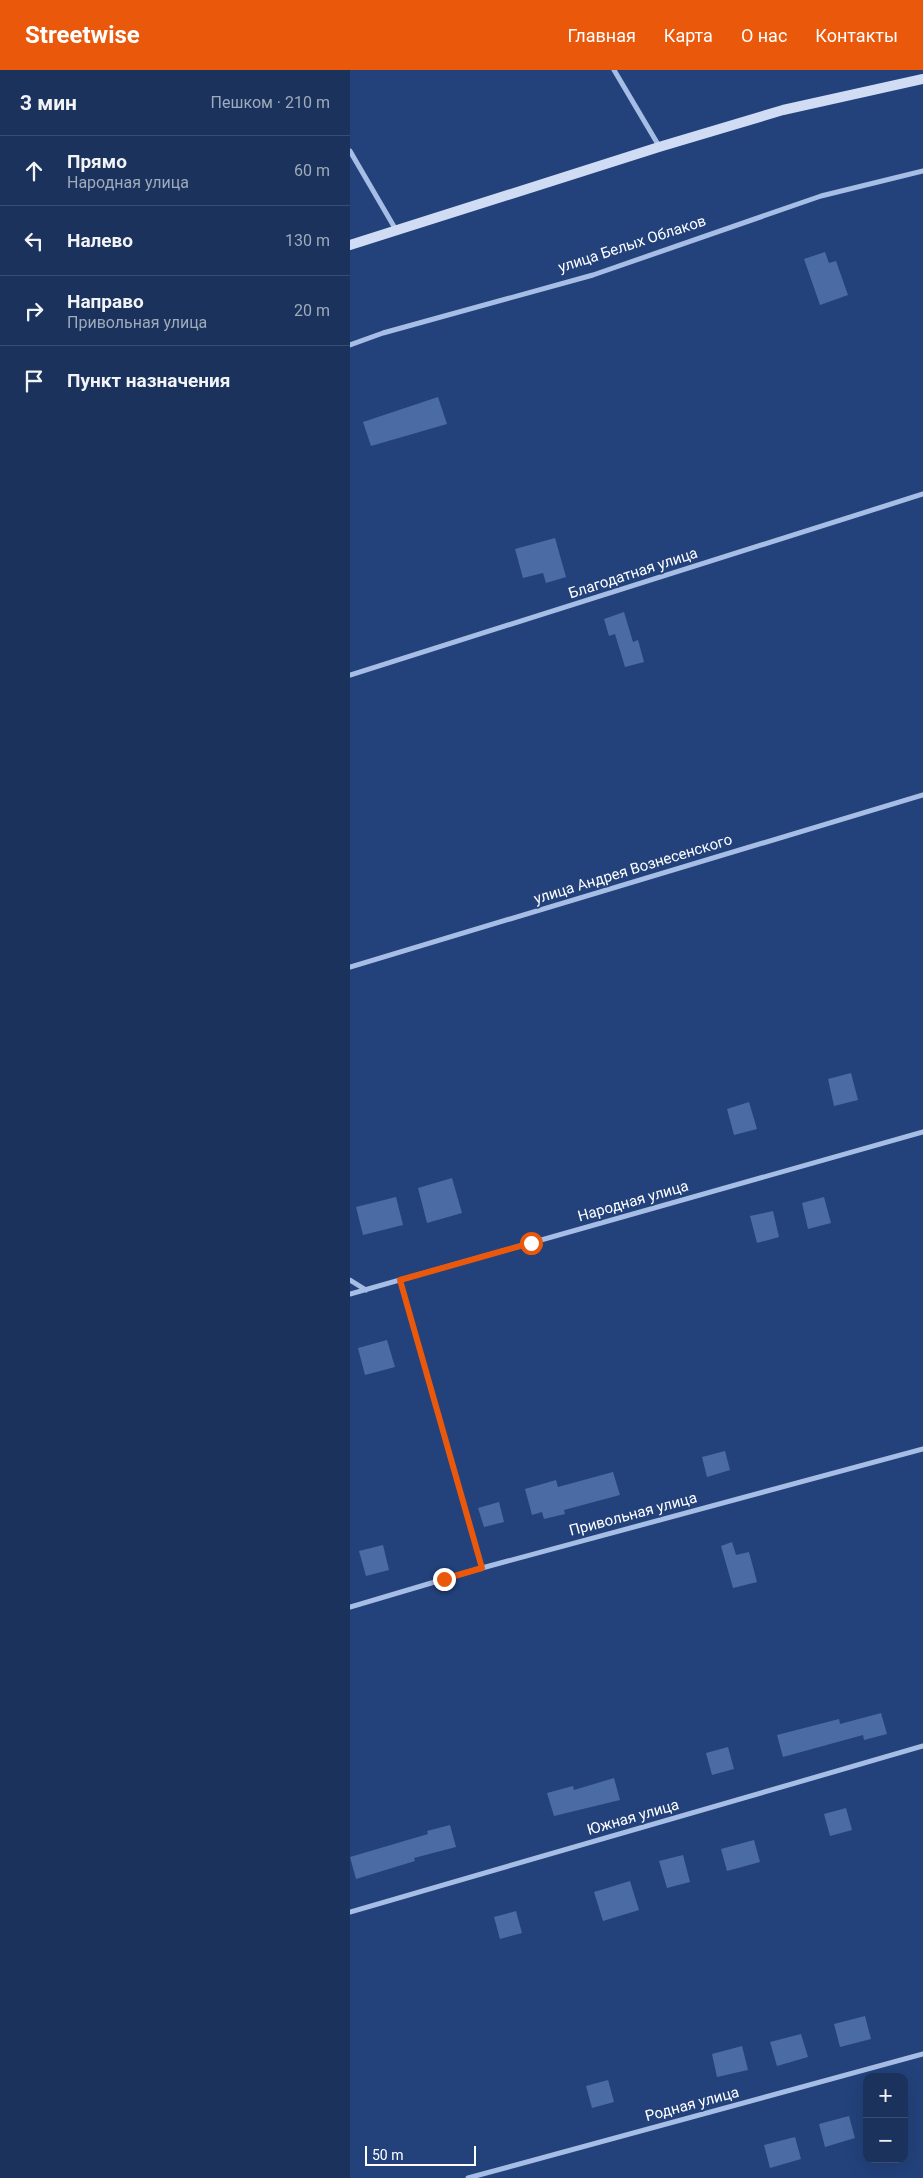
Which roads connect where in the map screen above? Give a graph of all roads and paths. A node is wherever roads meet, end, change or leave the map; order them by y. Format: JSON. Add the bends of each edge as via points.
{"nodes":[{"id":1,"x":614,"y":70,"type":"edge"},
{"id":2,"x":923,"y":79,"type":"edge"},
{"id":3,"x":659,"y":147,"type":"junction"},
{"id":4,"x":350,"y":151,"type":"edge"},
{"id":5,"x":923,"y":171,"type":"edge"},
{"id":6,"x":396,"y":231,"type":"junction"},
{"id":7,"x":350,"y":246,"type":"edge"},
{"id":8,"x":350,"y":345,"type":"edge"},
{"id":9,"x":923,"y":494,"type":"edge"},
{"id":10,"x":350,"y":675,"type":"edge"},
{"id":11,"x":923,"y":794,"type":"edge"},
{"id":12,"x":350,"y":967,"type":"edge"},
{"id":13,"x":923,"y":1132,"type":"edge"},
{"id":14,"x":350,"y":1280,"type":"edge"},
{"id":15,"x":400,"y":1280,"type":"junction"},
{"id":16,"x":366,"y":1290,"type":"junction"},
{"id":17,"x":350,"y":1294,"type":"edge"},
{"id":18,"x":923,"y":1449,"type":"edge"},
{"id":19,"x":482,"y":1568,"type":"junction"},
{"id":20,"x":350,"y":1607,"type":"edge"},
{"id":21,"x":923,"y":1746,"type":"edge"},
{"id":22,"x":350,"y":1912,"type":"edge"},
{"id":23,"x":923,"y":2054,"type":"edge"},
{"id":24,"x":468,"y":2178,"type":"edge"}],
"edges":[{"from":1,"to":3,"type":"street"},
{"from":2,"to":3,"type":"street","via":[[783,110]]},
{"from":3,"to":6,"type":"street"},
{"from":4,"to":6,"type":"street"},
{"from":5,"to":8,"type":"street","name":"улица Белых Облаков","via":[[821,196],[593,275]]},
{"from":6,"to":7,"type":"street"},
{"from":9,"to":10,"type":"street","name":"Благодатная улица"},
{"from":11,"to":12,"type":"street","name":"улица Андрея Вознесенского"},
{"from":13,"to":15,"type":"street","name":"Народная улица"},
{"from":14,"to":16,"type":"street"},
{"from":15,"to":16,"type":"street","name":"Народная улица"},
{"from":15,"to":19,"type":"lane"},
{"from":16,"to":17,"type":"street","name":"Народная улица"},
{"from":18,"to":19,"type":"street","name":"Привольная улица"},
{"from":19,"to":20,"type":"street","name":"Привольная улица"},
{"from":21,"to":22,"type":"street","name":"Южная улица"},
{"from":23,"to":24,"type":"street","name":"Родная улица"}]}
